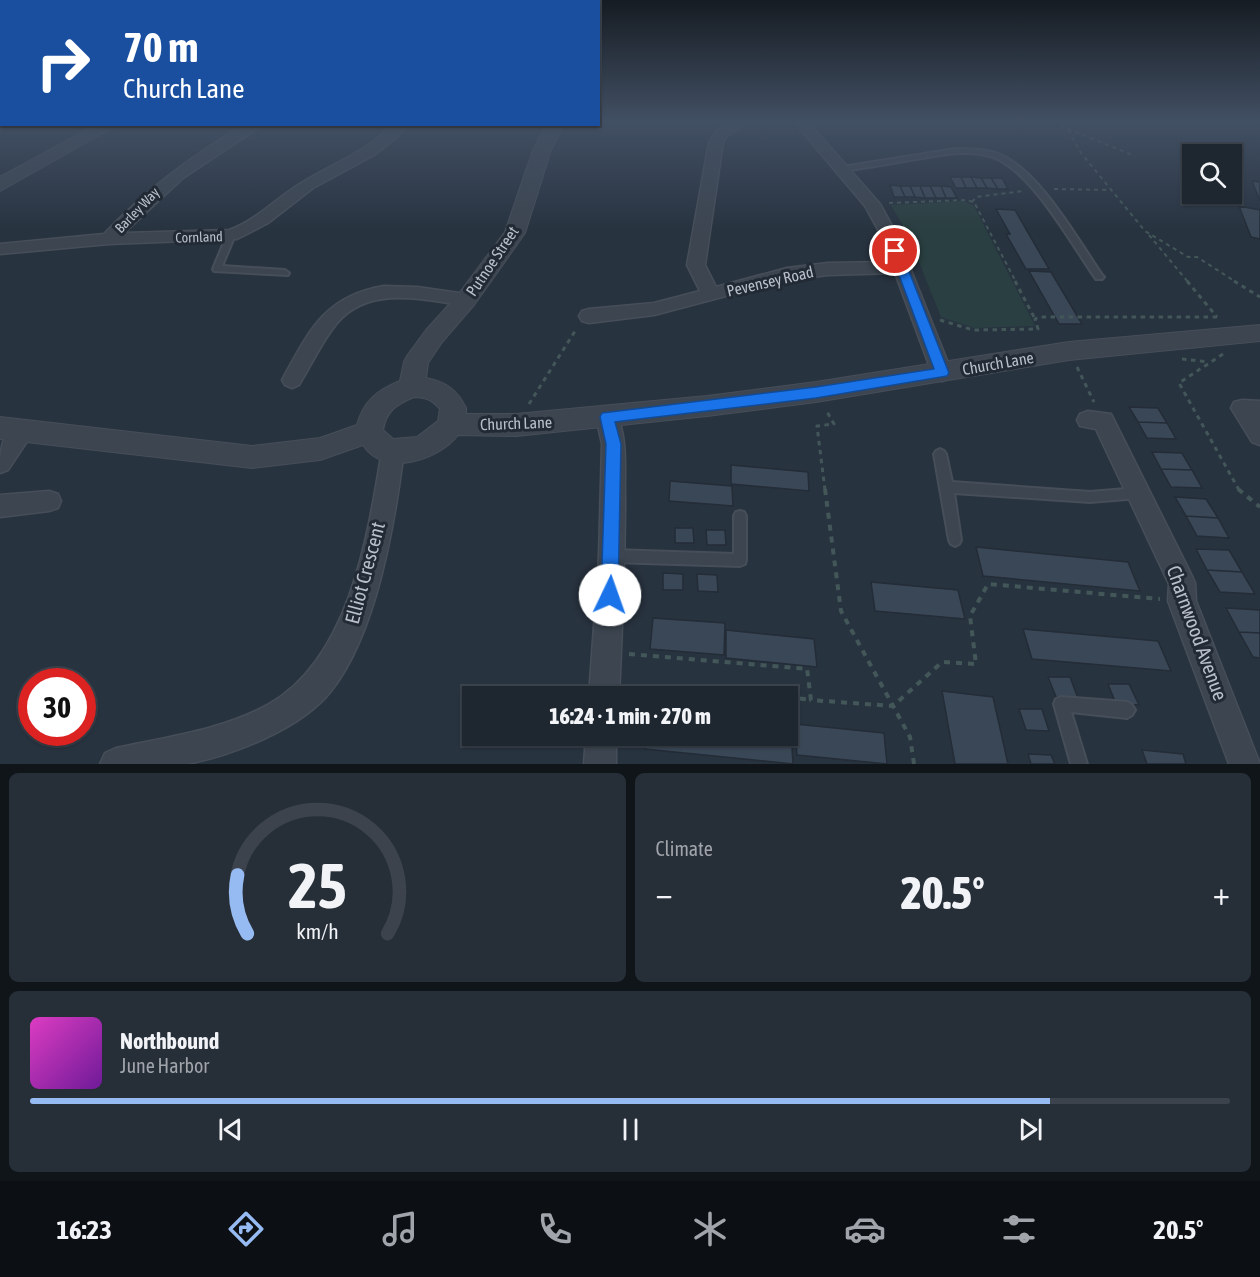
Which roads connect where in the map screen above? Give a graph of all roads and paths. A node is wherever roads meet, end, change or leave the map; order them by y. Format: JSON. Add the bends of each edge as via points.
{"nodes":[{"id":1,"x":46,"y":159,"type":"edge"},
{"id":2,"x":197,"y":159,"type":"edge"},
{"id":3,"x":357,"y":159,"type":"edge"},
{"id":4,"x":539,"y":159,"type":"edge"},
{"id":5,"x":713,"y":159,"type":"edge"},
{"id":6,"x":833,"y":159,"type":"edge"},
{"id":7,"x":916,"y":159,"type":"edge"},
{"id":8,"x":1003,"y":159,"type":"edge"},
{"id":9,"x":1086,"y":159,"type":"edge"},
{"id":10,"x":842,"y":169,"type":"junction"},
{"id":11,"x":5,"y":180,"type":"edge"},
{"id":12,"x":1035,"y":190,"type":"junction"},
{"id":13,"x":1111,"y":190,"type":"junction"},
{"id":14,"x":972,"y":202,"type":"junction"},
{"id":15,"x":872,"y":204,"type":"junction"},
{"id":16,"x":1145,"y":231,"type":"junction"},
{"id":17,"x":231,"y":235,"type":"junction"},
{"id":18,"x":109,"y":239,"type":"junction"},
{"id":19,"x":0,"y":249,"type":"edge"},
{"id":20,"x":902,"y":267,"type":"junction"},
{"id":21,"x":285,"y":273,"type":"dead end"},
{"id":22,"x":1099,"y":277,"type":"dead end"},
{"id":23,"x":711,"y":295,"type":"junction"},
{"id":24,"x":1260,"y":297,"type":"edge"},
{"id":25,"x":466,"y":300,"type":"junction"},
{"id":26,"x":919,"y":313,"type":"junction"},
{"id":27,"x":589,"y":316,"type":"joint"},
{"id":28,"x":1217,"y":317,"type":"junction"},
{"id":29,"x":1035,"y":319,"type":"junction"},
{"id":30,"x":1260,"y":333,"type":"edge"},
{"id":31,"x":1234,"y":335,"type":"junction"},
{"id":32,"x":1069,"y":351,"type":"junction"},
{"id":33,"x":1210,"y":362,"type":"dead end"},
{"id":34,"x":942,"y":373,"type":"junction"},
{"id":35,"x":292,"y":380,"type":"dead end"},
{"id":36,"x":412,"y":387,"type":"junction"},
{"id":37,"x":816,"y":392,"type":"junction"},
{"id":38,"x":1260,"y":409,"type":"edge"},
{"id":39,"x":607,"y":417,"type":"junction"},
{"id":40,"x":1095,"y":420,"type":"joint"},
{"id":41,"x":450,"y":424,"type":"junction"},
{"id":42,"x":516,"y":425,"type":"junction"},
{"id":43,"x":12,"y":430,"type":"edge"},
{"id":44,"x":369,"y":432,"type":"junction"},
{"id":45,"x":1260,"y":436,"type":"edge"},
{"id":46,"x":393,"y":450,"type":"junction"},
{"id":47,"x":939,"y":454,"type":"dead end"},
{"id":48,"x":0,"y":463,"type":"edge"},
{"id":49,"x":947,"y":487,"type":"junction"},
{"id":50,"x":1139,"y":493,"type":"junction"},
{"id":51,"x":49,"y":501,"type":"dead end"},
{"id":52,"x":0,"y":506,"type":"edge"},
{"id":53,"x":1260,"y":507,"type":"edge"},
{"id":54,"x":740,"y":516,"type":"dead end"},
{"id":55,"x":955,"y":540,"type":"dead end"},
{"id":56,"x":612,"y":556,"type":"junction"},
{"id":57,"x":1182,"y":601,"type":"junction"},
{"id":58,"x":607,"y":652,"type":"junction"},
{"id":59,"x":604,"y":686,"type":"edge"},
{"id":60,"x":798,"y":698,"type":"edge"},
{"id":61,"x":811,"y":700,"type":"junction"},
{"id":62,"x":893,"y":706,"type":"junction"},
{"id":63,"x":1127,"y":710,"type":"dead end"},
{"id":64,"x":601,"y":746,"type":"edge"},
{"id":65,"x":116,"y":764,"type":"edge"},
{"id":66,"x":600,"y":764,"type":"edge"},
{"id":67,"x":914,"y":764,"type":"edge"},
{"id":68,"x":1079,"y":764,"type":"edge"},
{"id":69,"x":1245,"y":764,"type":"edge"}],
"edges":[{"from":1,"to":11,"type":"street"},
{"from":2,"to":18,"type":"street","name":"Barley Way","via":[[138,208]]},
{"from":3,"to":17,"type":"street","name":"Cornland","via":[[307,185],[247,230]]},
{"from":4,"to":25,"type":"street","name":"Putnoe Street","via":[[515,233]]},
{"from":5,"to":23,"type":"street","name":"Pevensey Road","via":[[696,266]]},
{"from":6,"to":10,"type":"street"},
{"from":7,"to":10,"type":"lane"},
{"from":8,"to":12,"type":"lane"},
{"from":9,"to":13,"type":"path"},
{"from":10,"to":15,"type":"street"},
{"from":12,"to":13,"type":"path"},
{"from":12,"to":14,"type":"path","via":[[991,194],[976,197]]},
{"from":12,"to":22,"type":"lane"},
{"from":13,"to":16,"type":"path"},
{"from":14,"to":15,"type":"path"},
{"from":14,"to":29,"type":"path"},
{"from":15,"to":20,"type":"street"},
{"from":16,"to":24,"type":"path","via":[[1188,257],[1198,255]]},
{"from":16,"to":28,"type":"path"},
{"from":17,"to":18,"type":"street","name":"Cornland"},
{"from":17,"to":21,"type":"lane","via":[[217,269]]},
{"from":18,"to":19,"type":"street","name":"Cornland"},
{"from":20,"to":23,"type":"street","name":"Pevensey Road","via":[[788,274]]},
{"from":20,"to":26,"type":"street"},
{"from":23,"to":27,"type":"street","name":"Pevensey Road","via":[[654,309]]},
{"from":25,"to":35,"type":"street","via":[[392,292],[356,300],[340,309],[329,322]]},
{"from":25,"to":36,"type":"street","name":"Putnoe Street","via":[[416,362]]},
{"from":26,"to":29,"type":"path","via":[[973,330],[1038,329]]},
{"from":26,"to":34,"type":"street"},
{"from":27,"to":42,"type":"path","via":[[573,332]]},
{"from":28,"to":29,"type":"path"},
{"from":28,"to":31,"type":"path"},
{"from":30,"to":31,"type":"street","name":"Church Lane"},
{"from":31,"to":32,"type":"street","name":"Church Lane"},
{"from":32,"to":34,"type":"street","name":"Church Lane"},
{"from":32,"to":40,"type":"path"},
{"from":33,"to":53,"type":"path","via":[[1179,383],[1240,492]]},
{"from":34,"to":37,"type":"street","name":"Church Lane"},
{"from":36,"to":41,"type":"street","via":[[444,394],[453,408]]},
{"from":36,"to":44,"type":"street","via":[[388,396],[371,414]]},
{"from":37,"to":39,"type":"street","name":"Church Lane"},
{"from":37,"to":62,"type":"path","via":[[834,424],[817,426],[842,611]]},
{"from":38,"to":45,"type":"street","via":[[1242,408]]},
{"from":39,"to":42,"type":"street","name":"Church Lane"},
{"from":39,"to":56,"type":"street","via":[[614,444]]},
{"from":40,"to":50,"type":"street","name":"Charnwood Avenue"},
{"from":41,"to":42,"type":"street","name":"Church Lane"},
{"from":41,"to":46,"type":"street","via":[[440,437],[419,449]]},
{"from":43,"to":44,"type":"street","via":[[252,457],[320,449]]},
{"from":43,"to":48,"type":"street"},
{"from":44,"to":46,"type":"street","via":[[377,444]]},
{"from":46,"to":65,"type":"street","name":"Elliot Crescent","via":[[388,487],[357,612],[325,674],[302,700],[267,721],[226,737]]},
{"from":47,"to":49,"type":"lane"},
{"from":49,"to":50,"type":"lane","via":[[1090,497]]},
{"from":49,"to":55,"type":"lane"},
{"from":50,"to":57,"type":"street","name":"Charnwood Avenue","via":[[1182,583]]},
{"from":51,"to":52,"type":"street"},
{"from":54,"to":56,"type":"lane","via":[[740,560]]},
{"from":56,"to":58,"type":"street"},
{"from":57,"to":62,"type":"path","via":[[988,584],[970,616],[976,663],[942,662]]},
{"from":57,"to":69,"type":"street","name":"Charnwood Avenue"},
{"from":58,"to":59,"type":"street"},
{"from":58,"to":61,"type":"path","via":[[807,669]]},
{"from":60,"to":61,"type":"path"},
{"from":61,"to":62,"type":"path"},
{"from":62,"to":67,"type":"path","via":[[910,737]]},
{"from":63,"to":68,"type":"lane","via":[[1061,704]]},
{"from":64,"to":66,"type":"street"}]}
